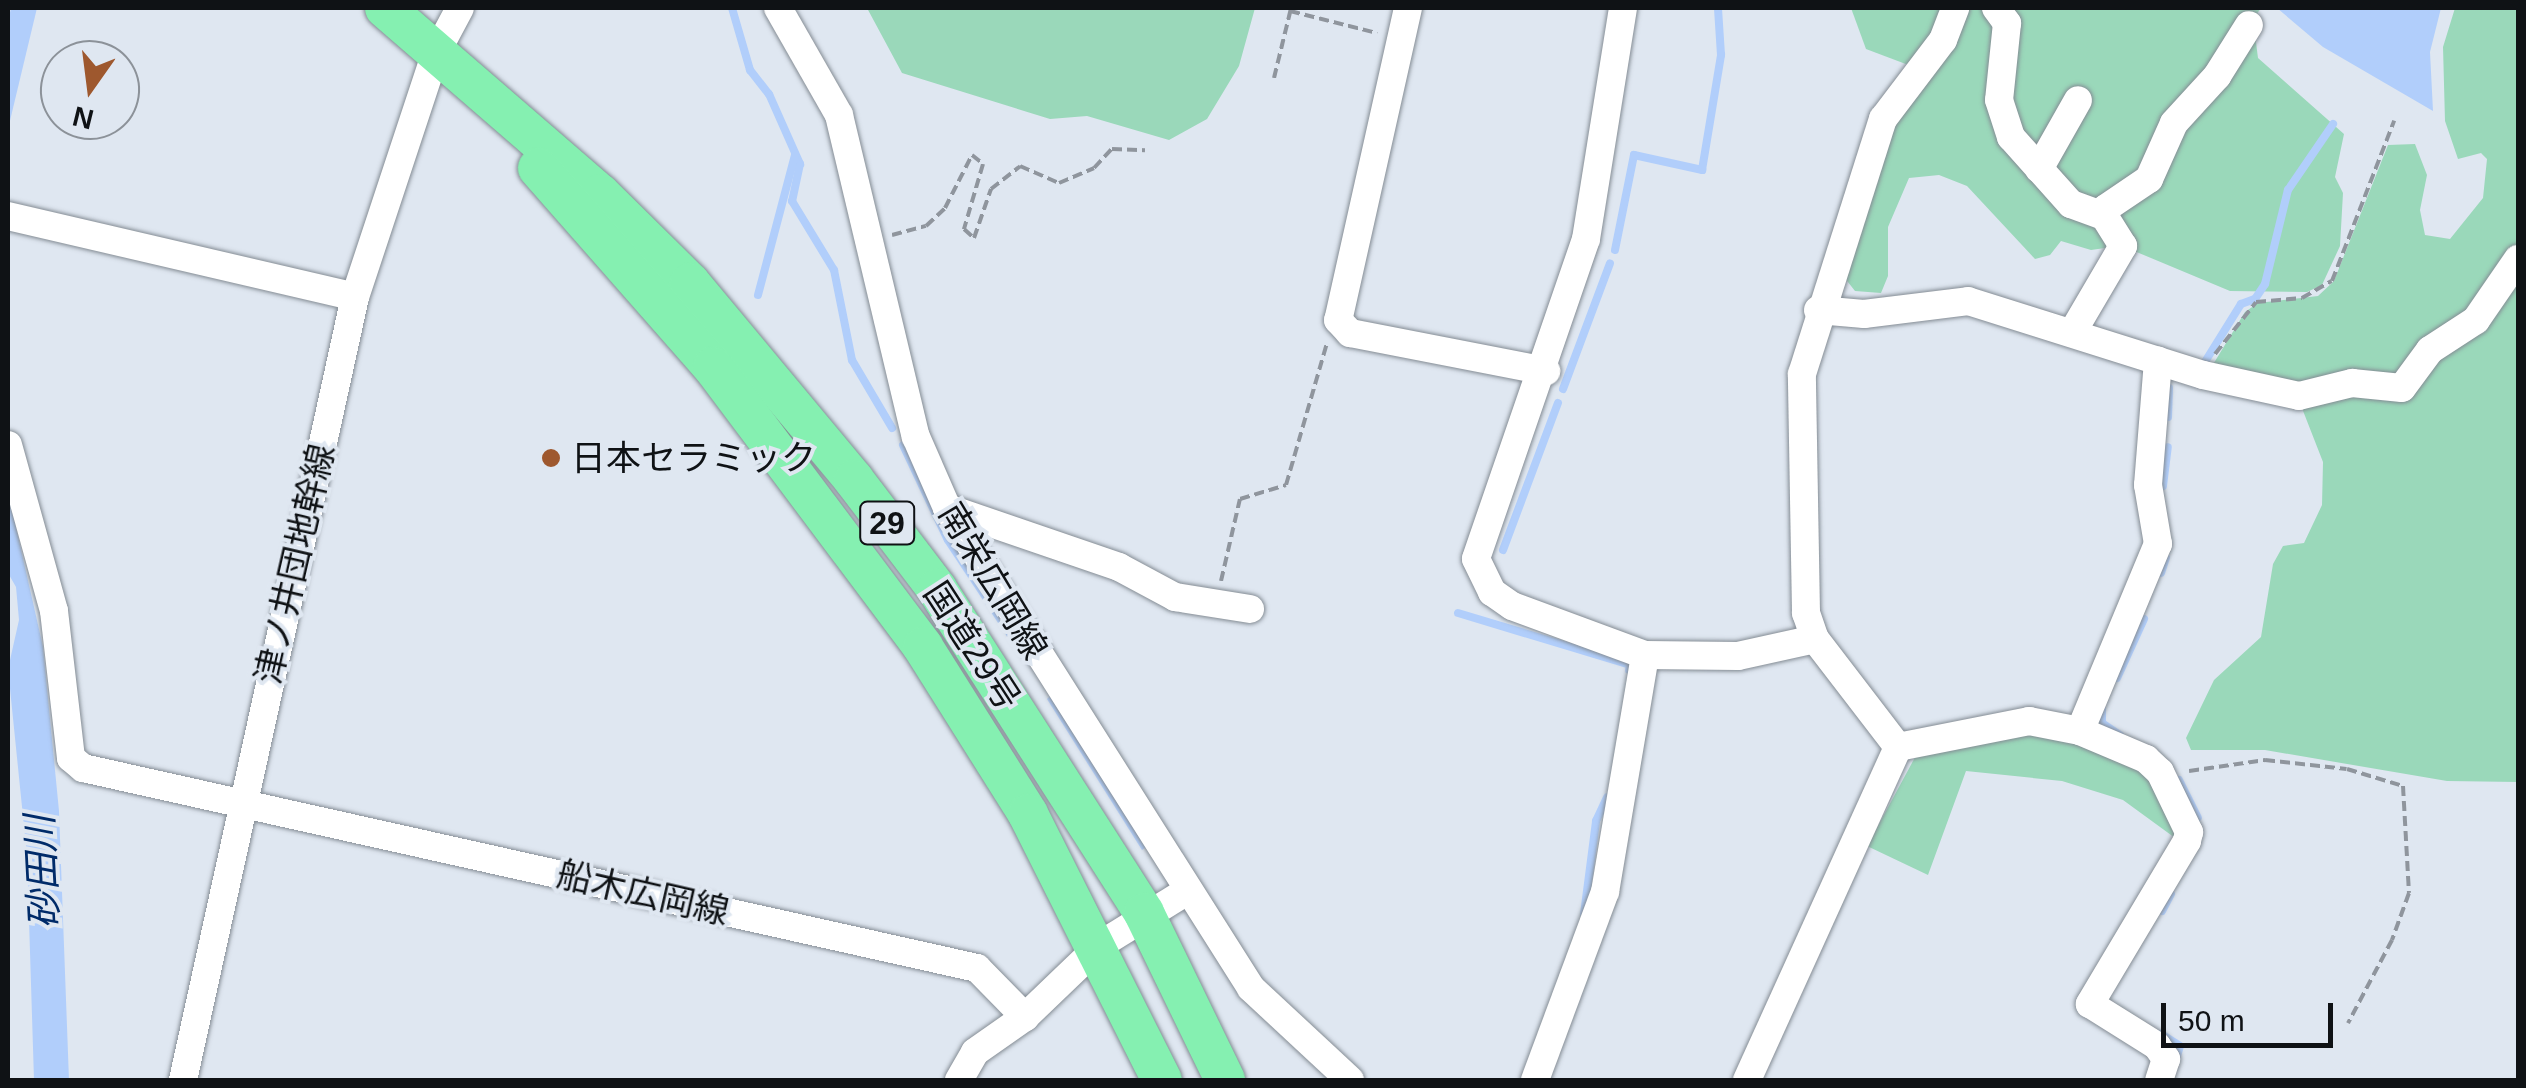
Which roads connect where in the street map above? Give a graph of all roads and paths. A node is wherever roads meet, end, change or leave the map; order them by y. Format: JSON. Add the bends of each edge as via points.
{"nodes":[{"id":1,"x":385,"y":8,"type":"edge"},
{"id":2,"x":460,"y":8,"type":"edge"},
{"id":3,"x":778,"y":8,"type":"edge"},
{"id":4,"x":1408,"y":8,"type":"edge"},
{"id":5,"x":1623,"y":8,"type":"edge"},
{"id":6,"x":1955,"y":8,"type":"edge"},
{"id":7,"x":1996,"y":8,"type":"edge"},
{"id":8,"x":1290,"y":9,"type":"edge"},
{"id":9,"x":2249,"y":26,"type":"dead end"},
{"id":10,"x":1401,"y":38,"type":"junction"},
{"id":11,"x":435,"y":54,"type":"junction"},
{"id":12,"x":1274,"y":78,"type":"dead end"},
{"id":13,"x":2078,"y":100,"type":"dead end"},
{"id":14,"x":2394,"y":122,"type":"dead end"},
{"id":15,"x":1145,"y":150,"type":"dead end"},
{"id":16,"x":2039,"y":169,"type":"junction"},
{"id":17,"x":8,"y":216,"type":"edge"},
{"id":18,"x":2104,"y":216,"type":"junction"},
{"id":19,"x":872,"y":239,"type":"junction"},
{"id":20,"x":2518,"y":260,"type":"edge"},
{"id":21,"x":356,"y":297,"type":"junction"},
{"id":22,"x":1818,"y":310,"type":"junction"},
{"id":23,"x":1338,"y":320,"type":"junction"},
{"id":24,"x":2072,"y":333,"type":"junction"},
{"id":25,"x":2158,"y":360,"type":"junction"},
{"id":26,"x":1546,"y":371,"type":"junction"},
{"id":27,"x":2203,"y":375,"type":"junction"},
{"id":28,"x":8,"y":445,"type":"edge"},
{"id":29,"x":947,"y":508,"type":"junction"},
{"id":30,"x":1218,"y":604,"type":"junction"},
{"id":31,"x":1250,"y":609,"type":"dead end"},
{"id":32,"x":1815,"y":640,"type":"junction"},
{"id":33,"x":1646,"y":655,"type":"junction"},
{"id":34,"x":2080,"y":731,"type":"junction"},
{"id":35,"x":1898,"y":747,"type":"junction"},
{"id":36,"x":2163,"y":778,"type":"junction"},
{"id":37,"x":242,"y":804,"type":"junction"},
{"id":38,"x":1187,"y":891,"type":"junction"},
{"id":39,"x":1144,"y":914,"type":"junction"},
{"id":40,"x":1100,"y":946,"type":"junction"},
{"id":41,"x":1025,"y":1017,"type":"junction"},
{"id":42,"x":2348,"y":1023,"type":"dead end"},
{"id":43,"x":183,"y":1080,"type":"edge"},
{"id":44,"x":959,"y":1080,"type":"edge"},
{"id":45,"x":1162,"y":1080,"type":"edge"},
{"id":46,"x":1224,"y":1080,"type":"edge"},
{"id":47,"x":1350,"y":1080,"type":"edge"},
{"id":48,"x":1535,"y":1080,"type":"edge"},
{"id":49,"x":1747,"y":1080,"type":"edge"},
{"id":50,"x":2158,"y":1080,"type":"edge"}],
"edges":[{"from":1,"to":11,"type":"highway","name":"国道29号","number":"29"},
{"from":2,"to":11,"type":"street","name":"津ノ井団地幹線"},
{"from":3,"to":19,"type":"street","name":"南栄広岡線","via":[[839,115]]},
{"from":4,"to":10,"type":"street"},
{"from":5,"to":26,"type":"street","via":[[1586,239]]},
{"from":6,"to":22,"type":"street","via":[[1943,40],[1883,119]]},
{"from":7,"to":16,"type":"street","via":[[2007,23],[2004,124]]},
{"from":8,"to":10,"type":"path"},
{"from":8,"to":12,"type":"path"},
{"from":9,"to":18,"type":"street","via":[[2217,76],[2174,123],[2148,179]]},
{"from":10,"to":23,"type":"street"},
{"from":11,"to":21,"type":"street","name":"津ノ井団地幹線"},
{"from":11,"to":39,"type":"highway","name":"国道29号","number":"29","via":[[600,194],[775,380],[937,588]]},
{"from":11,"to":40,"type":"highway","name":"国道29号","number":"29","via":[[713,367],[818,503],[923,647],[1028,814]]},
{"from":13,"to":16,"type":"street"},
{"from":14,"to":27,"type":"path","via":[[2332,280],[2318,293],[2256,302],[2243,311]]},
{"from":15,"to":19,"type":"path","via":[[1112,148],[1094,168],[1060,183],[1020,166],[991,188],[974,238],[964,229],[982,164],[972,155],[945,208],[926,226]]},
{"from":16,"to":18,"type":"street","via":[[2071,204]]},
{"from":17,"to":21,"type":"street"},
{"from":18,"to":24,"type":"street","via":[[2124,246]]},
{"from":19,"to":29,"type":"street","name":"南栄広岡線","via":[[916,438]]},
{"from":20,"to":27,"type":"street","via":[[2476,320],[2430,350],[2402,388],[2352,383],[2299,396]]},
{"from":21,"to":37,"type":"street","name":"津ノ井団地幹線"},
{"from":22,"to":24,"type":"street","via":[[1864,314],[1968,301]]},
{"from":22,"to":32,"type":"street","via":[[1802,374],[1806,612]]},
{"from":23,"to":26,"type":"street","via":[[1350,333]]},
{"from":23,"to":30,"type":"path","via":[[1286,486],[1240,499]]},
{"from":24,"to":25,"type":"street"},
{"from":25,"to":27,"type":"street"},
{"from":25,"to":34,"type":"street","via":[[2148,485],[2158,544]]},
{"from":26,"to":33,"type":"street","via":[[1476,559],[1492,592],[1512,606]]},
{"from":28,"to":37,"type":"street","name":"船木広岡線","via":[[54,611],[70,758],[98,774]]},
{"from":29,"to":30,"type":"street","via":[[1119,567],[1175,598]]},
{"from":29,"to":38,"type":"street","name":"南栄広岡線"},
{"from":30,"to":31,"type":"street"},
{"from":32,"to":33,"type":"street","via":[[1738,656]]},
{"from":32,"to":35,"type":"street"},
{"from":33,"to":48,"type":"street","via":[[1605,892]]},
{"from":34,"to":35,"type":"street","via":[[2029,721]]},
{"from":34,"to":36,"type":"street","via":[[2146,759]]},
{"from":35,"to":49,"type":"street"},
{"from":36,"to":42,"type":"path","via":[[2206,765],[2264,760],[2347,769],[2403,786],[2408,892],[2392,940]]},
{"from":36,"to":50,"type":"street","via":[[2187,841],[2090,1004],[2158,1046],[2166,1059]]},
{"from":37,"to":41,"type":"street","name":"船木広岡線","via":[[977,968]]},
{"from":37,"to":43,"type":"street","name":"津ノ井団地幹線"},
{"from":38,"to":39,"type":"street"},
{"from":38,"to":47,"type":"street","name":"南栄広岡線","via":[[1250,988]]},
{"from":39,"to":40,"type":"street"},
{"from":39,"to":46,"type":"highway","name":"国道29号","number":"29"},
{"from":40,"to":41,"type":"street"},
{"from":40,"to":45,"type":"highway","name":"国道29号","number":"29"},
{"from":41,"to":44,"type":"street","via":[[975,1052]]}]}
